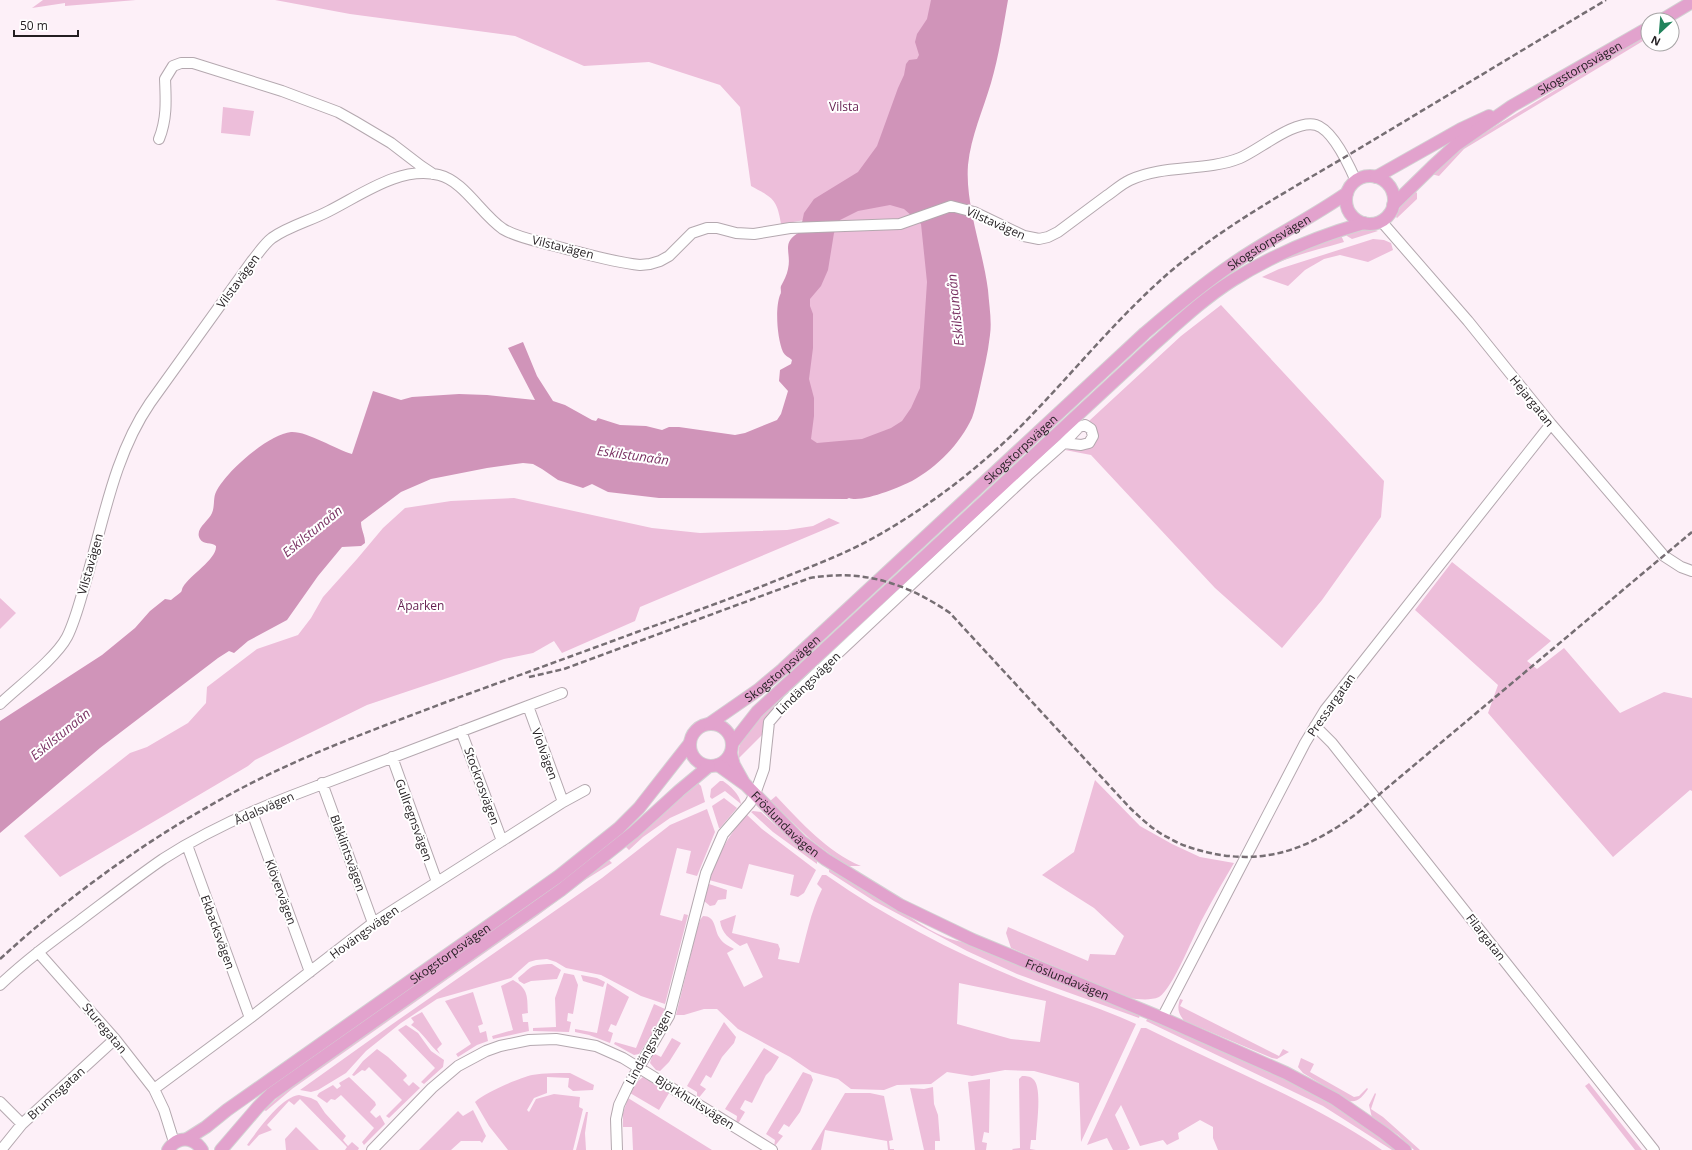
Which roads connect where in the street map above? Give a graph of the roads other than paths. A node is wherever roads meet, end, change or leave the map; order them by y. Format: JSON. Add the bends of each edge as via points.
{"nodes":[{"id":1,"x":1692,"y":2,"type":"edge"},
{"id":2,"x":1675,"y":12,"type":"edge"},
{"id":3,"x":1640,"y":33,"type":"edge"},
{"id":4,"x":1512,"y":106,"type":"junction"},
{"id":5,"x":159,"y":139,"type":"dead end"},
{"id":6,"x":433,"y":174,"type":"junction"},
{"id":7,"x":1376,"y":177,"type":"junction"},
{"id":8,"x":1356,"y":180,"type":"junction"},
{"id":9,"x":1347,"y":193,"type":"junction"},
{"id":10,"x":1394,"y":205,"type":"junction"},
{"id":11,"x":1381,"y":221,"type":"junction"},
{"id":12,"x":1364,"y":223,"type":"junction"},
{"id":13,"x":1551,"y":424,"type":"junction"},
{"id":14,"x":1064,"y":443,"type":"dead end"},
{"id":15,"x":1692,"y":571,"type":"edge"},
{"id":16,"x":562,"y":693,"type":"dead end"},
{"id":17,"x":0,"y":704,"type":"edge"},
{"id":18,"x":528,"y":706,"type":"junction"},
{"id":19,"x":709,"y":724,"type":"junction"},
{"id":20,"x":1315,"y":726,"type":"junction"},
{"id":21,"x":461,"y":730,"type":"junction"},
{"id":22,"x":690,"y":743,"type":"junction"},
{"id":23,"x":732,"y":749,"type":"junction"},
{"id":24,"x":392,"y":757,"type":"junction"},
{"id":25,"x":714,"y":766,"type":"junction"},
{"id":26,"x":322,"y":783,"type":"junction"},
{"id":27,"x":746,"y":785,"type":"junction"},
{"id":28,"x":585,"y":790,"type":"dead end"},
{"id":29,"x":755,"y":794,"type":"junction"},
{"id":30,"x":563,"y":802,"type":"junction"},
{"id":31,"x":252,"y":812,"type":"junction"},
{"id":32,"x":502,"y":841,"type":"junction"},
{"id":33,"x":187,"y":845,"type":"junction"},
{"id":34,"x":437,"y":882,"type":"junction"},
{"id":35,"x":374,"y":923,"type":"junction"},
{"id":36,"x":38,"y":952,"type":"junction"},
{"id":37,"x":310,"y":972,"type":"junction"},
{"id":38,"x":0,"y":986,"type":"edge"},
{"id":39,"x":250,"y":1018,"type":"junction"},
{"id":40,"x":1162,"y":1018,"type":"junction"},
{"id":41,"x":115,"y":1039,"type":"junction"},
{"id":42,"x":639,"y":1067,"type":"junction"},
{"id":43,"x":154,"y":1089,"type":"junction"},
{"id":44,"x":0,"y":1102,"type":"edge"},
{"id":45,"x":22,"y":1124,"type":"junction"},
{"id":46,"x":178,"y":1143,"type":"edge"},
{"id":47,"x":1,"y":1150,"type":"edge"},
{"id":48,"x":202,"y":1150,"type":"edge"},
{"id":49,"x":221,"y":1150,"type":"edge"},
{"id":50,"x":372,"y":1150,"type":"edge"},
{"id":51,"x":617,"y":1150,"type":"edge"},
{"id":52,"x":772,"y":1150,"type":"edge"},
{"id":53,"x":1405,"y":1150,"type":"edge"},
{"id":54,"x":1654,"y":1150,"type":"edge"}],
"edges":[{"from":1,"to":2,"type":"main road"},
{"from":3,"to":4,"type":"main road","name":"Skogstorpsvägen"},
{"from":4,"to":7,"type":"main road","name":"Skogstorpsvägen","via":[[1461,129]]},
{"from":4,"to":10,"type":"main road","name":"Skogstorpsvägen","via":[[1456,145]]},
{"from":5,"to":6,"type":"street","via":[[166,114],[167,74],[173,66],[180,63],[193,63],[260,83],[338,112],[386,140]]},
{"from":6,"to":8,"type":"street","name":"Vilstavägen","via":[[458,185],[486,216],[504,230],[640,266],[669,256],[699,229],[716,228],[754,234],[798,228],[900,224],[945,206],[958,206],[1024,236],[1039,239],[1058,232],[1129,180],[1144,175],[1229,162],[1303,125],[1314,124],[1327,131]]},
{"from":6,"to":17,"type":"street","name":"Vilstavägen","via":[[408,175],[358,194],[329,212],[281,232],[270,239],[252,261],[150,403],[131,435],[66,638],[52,656]]},
{"from":7,"to":8,"type":"main road"},
{"from":7,"to":10,"type":"main road","via":[[1390,187]]},
{"from":8,"to":9,"type":"main road"},
{"from":9,"to":12,"type":"main road","via":[[1346,202],[1350,214]]},
{"from":9,"to":19,"type":"main road","name":"Skogstorpsvägen","via":[[1232,264],[1188,296],[783,669]]},
{"from":10,"to":11,"type":"main road","via":[[1389,215]]},
{"from":11,"to":12,"type":"main road","via":[[1374,224]]},
{"from":11,"to":13,"type":"street","name":"Hejargatan","via":[[1468,321]]},
{"from":12,"to":23,"type":"main road","name":"Skogstorpsvägen","via":[[1280,253],[1231,281],[1204,301],[1152,346],[757,712]]},
{"from":13,"to":15,"type":"street","name":"Hejargatan","via":[[1664,556],[1681,568]]},
{"from":13,"to":20,"type":"street","name":"Pressargatan","via":[[1355,671]]},
{"from":14,"to":29,"type":"street","name":"Lindängsvägen","via":[[776,713],[769,722],[764,769]]},
{"from":16,"to":18,"type":"street","name":"Ådalsvägen"},
{"from":18,"to":21,"type":"street","name":"Ådalsvägen"},
{"from":18,"to":30,"type":"street","name":"Violvägen"},
{"from":19,"to":22,"type":"main road","via":[[698,729]]},
{"from":19,"to":23,"type":"main road","via":[[724,729],[730,736]]},
{"from":20,"to":40,"type":"street","name":"Pressargatan"},
{"from":20,"to":54,"type":"street","name":"Filargatan","via":[[1346,761]]},
{"from":21,"to":24,"type":"street","name":"Ådalsvägen"},
{"from":21,"to":32,"type":"street","name":"Stockrosvägen"},
{"from":22,"to":25,"type":"main road","via":[[691,752],[696,760]]},
{"from":22,"to":46,"type":"main road","name":"Skogstorpsvägen","via":[[639,808],[619,828],[559,876],[206,1127]]},
{"from":23,"to":25,"type":"main road","via":[[724,762]]},
{"from":23,"to":27,"type":"main road","name":"Fröslundavägen","via":[[734,765]]},
{"from":24,"to":26,"type":"street","name":"Ådalsvägen"},
{"from":24,"to":34,"type":"street","name":"Gullregnsvägen"},
{"from":25,"to":27,"type":"main road","name":"Fröslundavägen"},
{"from":25,"to":49,"type":"main road","name":"Skogstorpsvägen","via":[[679,791],[634,832],[561,890],[271,1094]]},
{"from":26,"to":31,"type":"street","name":"Ådalsvägen"},
{"from":26,"to":35,"type":"street","name":"Blåklintsvägen"},
{"from":27,"to":29,"type":"main road","name":"Fröslundavägen"},
{"from":28,"to":30,"type":"street","name":"Hovängsvägen"},
{"from":29,"to":40,"type":"main road","name":"Fröslundavägen","via":[[801,841],[825,859],[900,905],[973,940]]},
{"from":29,"to":42,"type":"street","name":"Lindängsvägen","via":[[723,834],[711,859],[669,1016]]},
{"from":30,"to":32,"type":"street","name":"Hovängsvägen"},
{"from":31,"to":33,"type":"street","name":"Ådalsvägen"},
{"from":31,"to":37,"type":"street","name":"Klövervägen"},
{"from":32,"to":34,"type":"street","name":"Hovängsvägen"},
{"from":33,"to":36,"type":"street","name":"Ådalsvägen","via":[[119,890]]},
{"from":33,"to":39,"type":"street","name":"Ekbacksvägen"},
{"from":34,"to":35,"type":"street","name":"Hovängsvägen"},
{"from":35,"to":37,"type":"street","name":"Hovängsvägen"},
{"from":36,"to":38,"type":"street","name":"Ådalsvägen"},
{"from":36,"to":41,"type":"street","name":"Sturegatan"},
{"from":37,"to":39,"type":"street","name":"Hovängsvägen"},
{"from":39,"to":43,"type":"street","name":"Hovängsvägen"},
{"from":40,"to":53,"type":"main road","name":"Fröslundavägen","via":[[1323,1092],[1384,1132]]},
{"from":41,"to":43,"type":"street","name":"Sturegatan"},
{"from":41,"to":45,"type":"street","name":"Brunnsgatan"},
{"from":42,"to":50,"type":"street","name":"Björkhultsvägen","via":[[610,1051],[582,1042],[541,1039],[500,1046],[458,1066],[432,1088]]},
{"from":42,"to":51,"type":"street","name":"Lindängsvägen","via":[[619,1105],[616,1119]]},
{"from":42,"to":52,"type":"street","name":"Björkhultsvägen"},
{"from":43,"to":46,"type":"street","name":"Sturegatan"},
{"from":44,"to":45,"type":"street"},
{"from":45,"to":47,"type":"street","name":"Brunnsgatan"},
{"from":46,"to":48,"type":"main road","via":[[195,1142]]}]}
